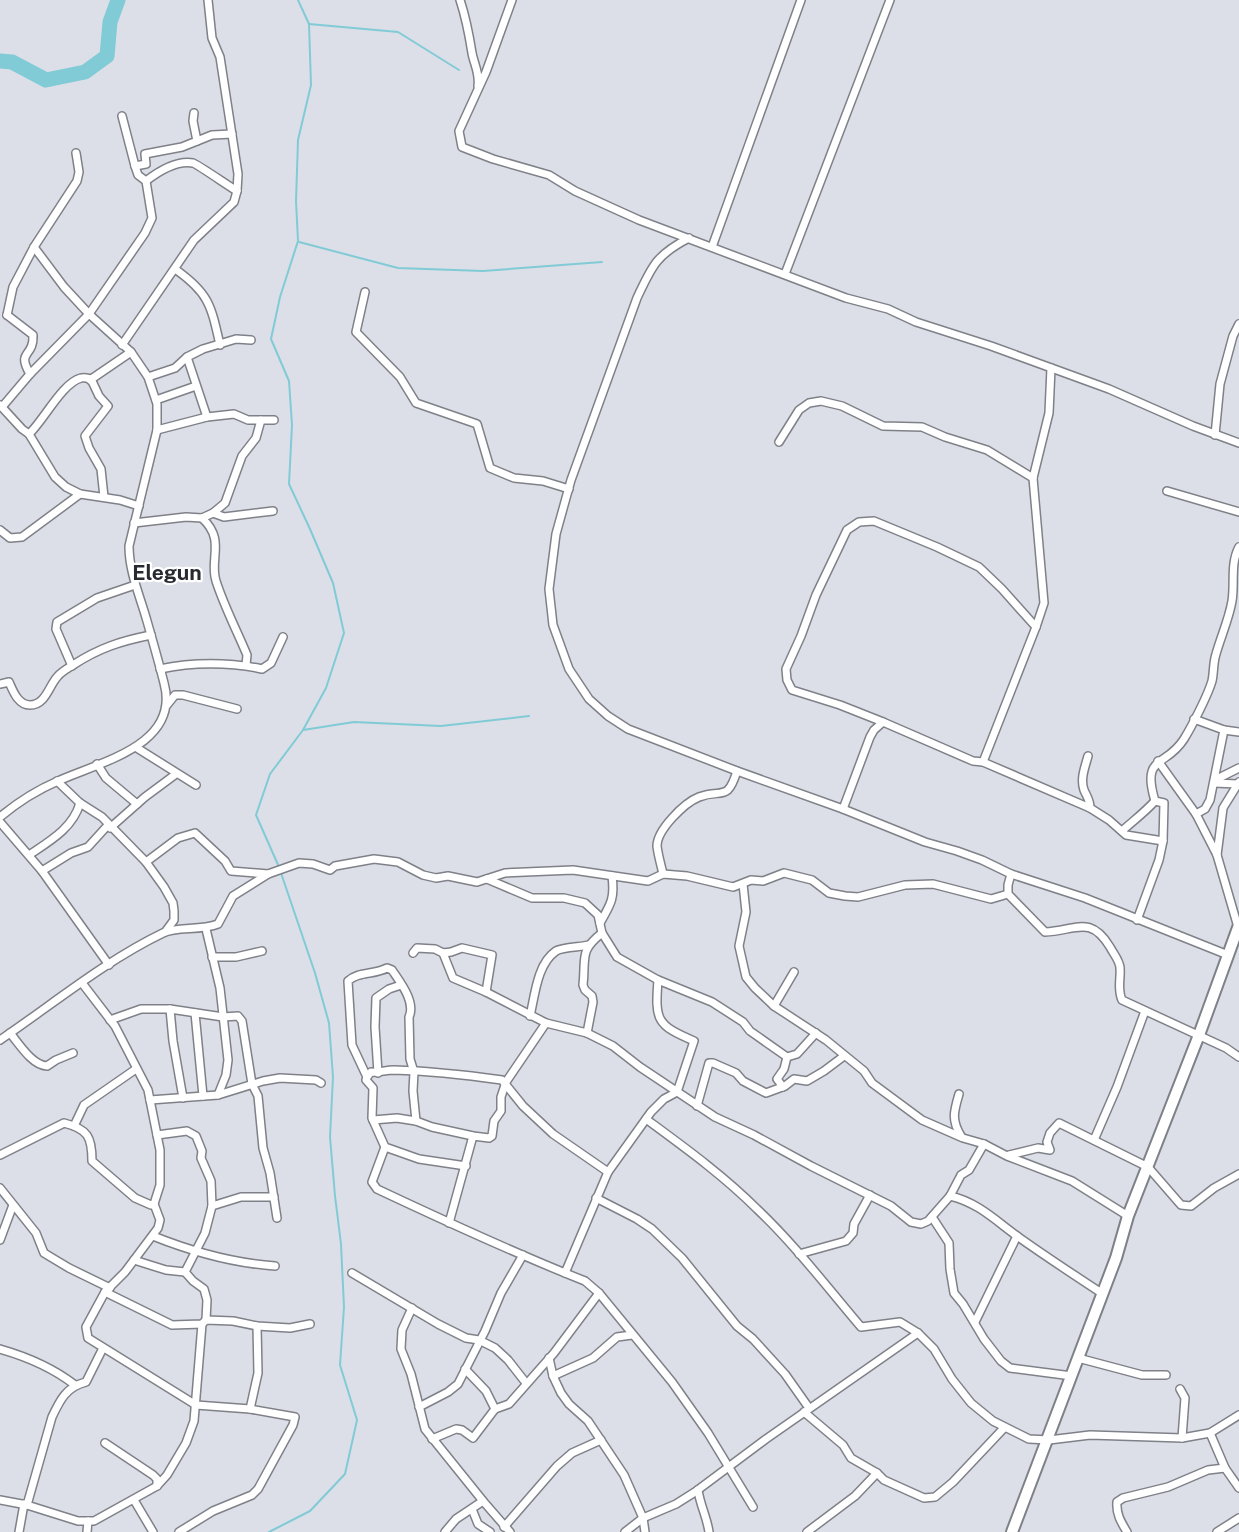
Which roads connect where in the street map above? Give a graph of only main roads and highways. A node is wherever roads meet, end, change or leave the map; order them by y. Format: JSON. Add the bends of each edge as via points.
{"nodes":[{"id":1,"x":1239,"y":926,"type":"edge"},
{"id":2,"x":1236,"y":941,"type":"edge"},
{"id":3,"x":1012,"y":1532,"type":"edge"}],
"edges":[{"from":1,"to":2,"type":"main road"},
{"from":2,"to":3,"type":"main road","via":[[1128,1216],[1103,1294]]}]}
